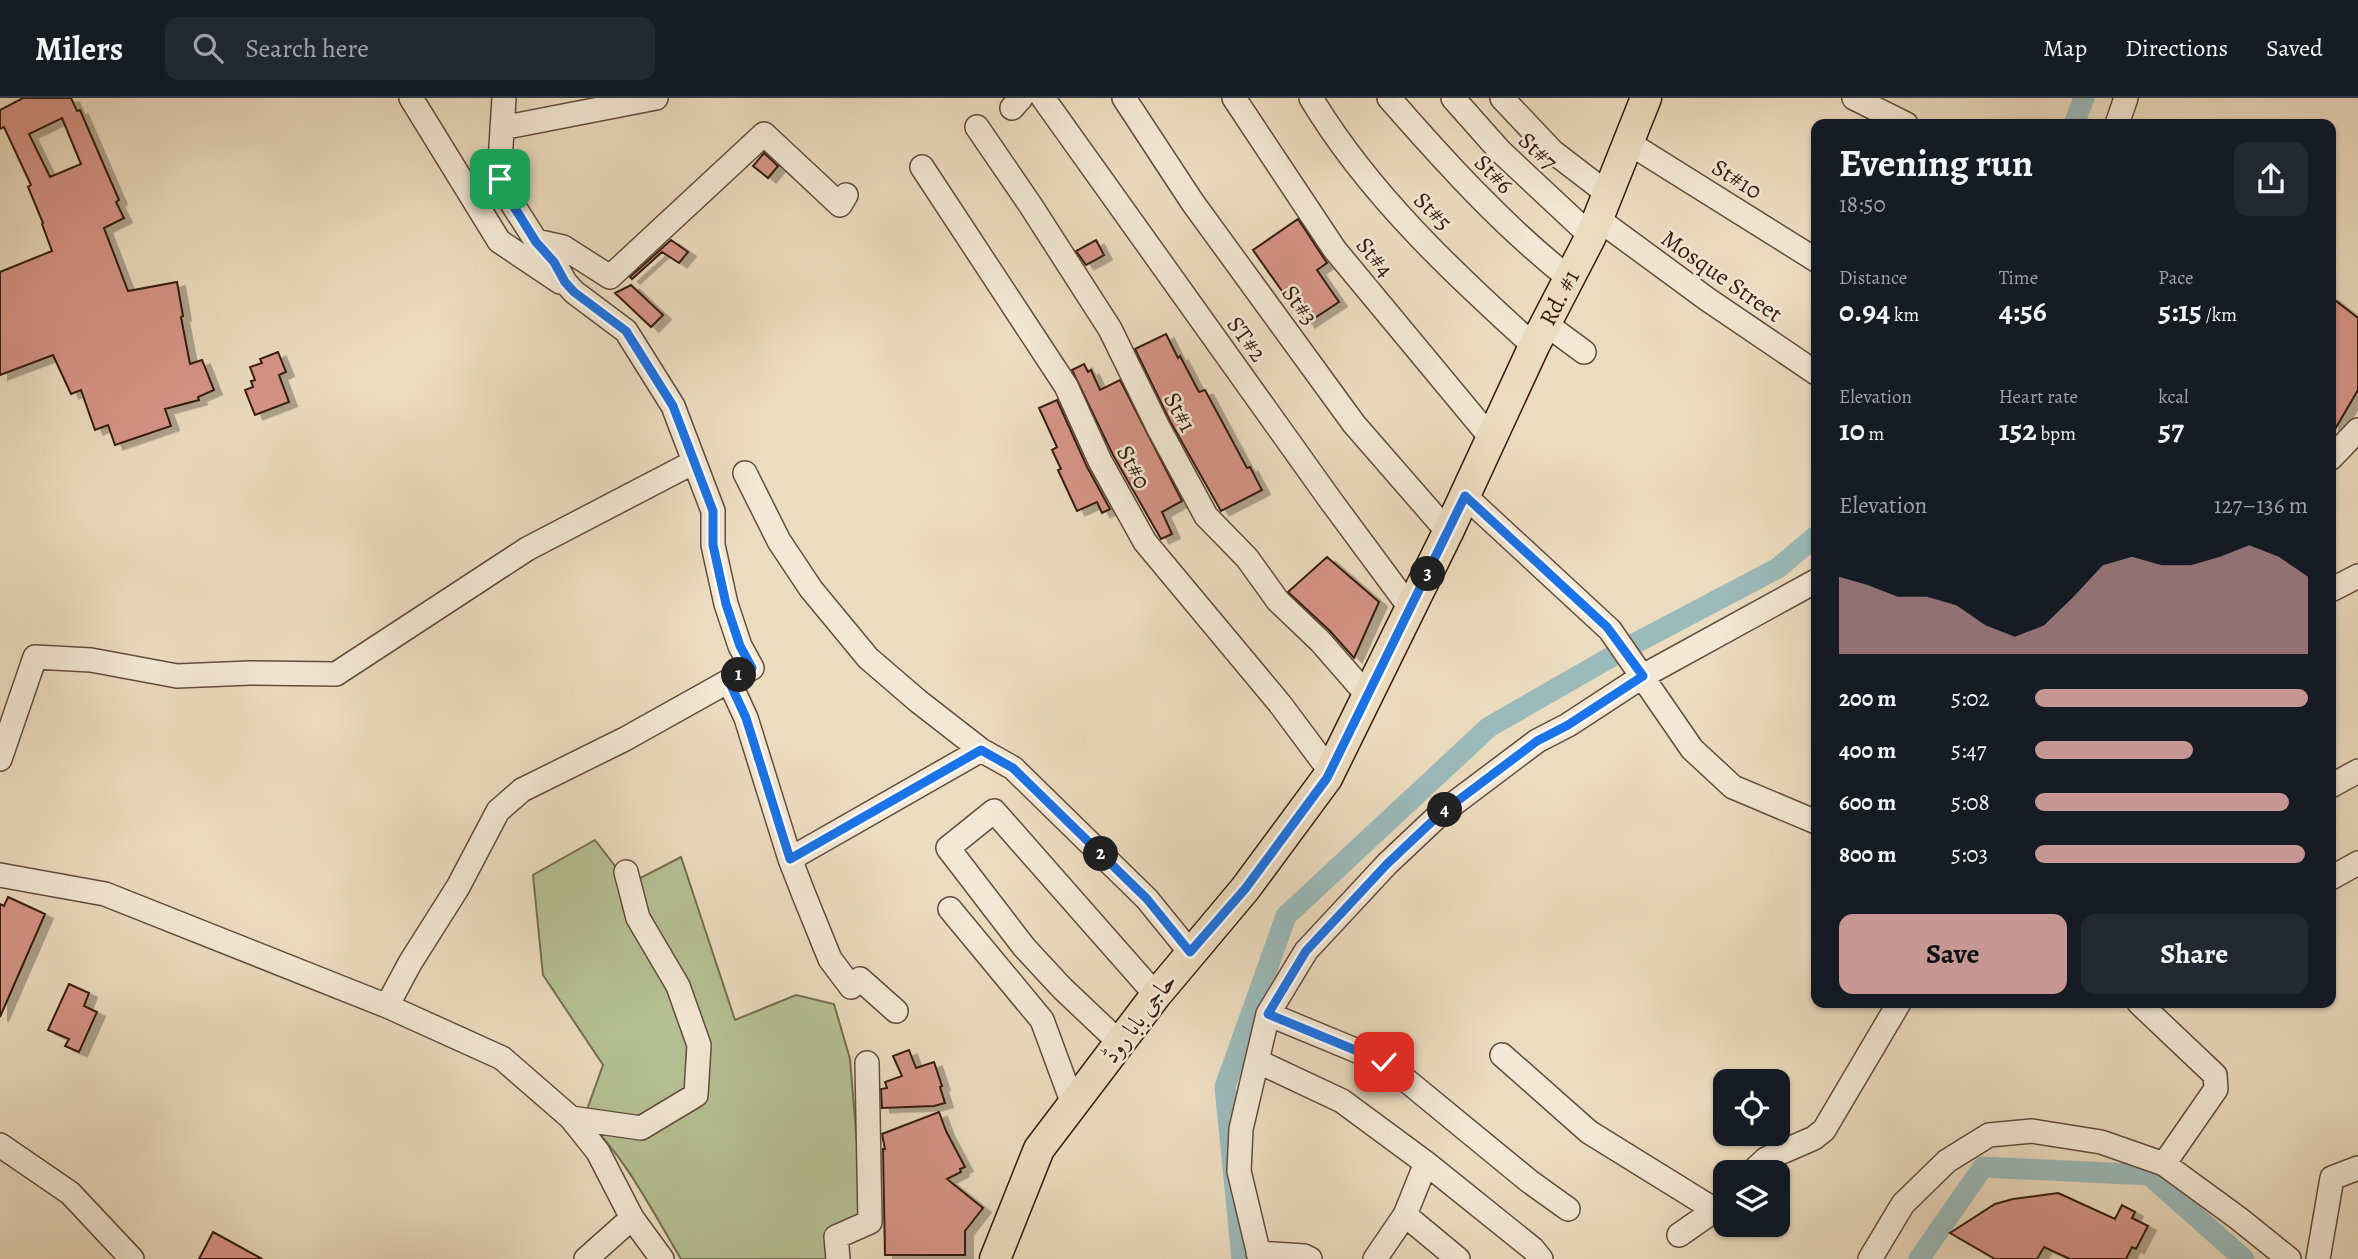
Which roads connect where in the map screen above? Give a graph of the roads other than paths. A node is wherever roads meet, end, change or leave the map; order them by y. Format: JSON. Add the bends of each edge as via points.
{"nodes":[{"id":1,"x":411,"y":98,"type":"edge"},
{"id":2,"x":504,"y":98,"type":"edge"},
{"id":3,"x":656,"y":98,"type":"edge"},
{"id":4,"x":1043,"y":98,"type":"edge"},
{"id":5,"x":1125,"y":98,"type":"edge"},
{"id":6,"x":1234,"y":98,"type":"edge"},
{"id":7,"x":1311,"y":98,"type":"edge"},
{"id":8,"x":1389,"y":98,"type":"edge"},
{"id":9,"x":1453,"y":98,"type":"edge"},
{"id":10,"x":1502,"y":98,"type":"edge"},
{"id":11,"x":1646,"y":98,"type":"edge"},
{"id":12,"x":1854,"y":98,"type":"edge"},
{"id":13,"x":2126,"y":98,"type":"edge"},
{"id":14,"x":1896,"y":119,"type":"edge"},
{"id":15,"x":2119,"y":119,"type":"edge"},
{"id":16,"x":977,"y":127,"type":"dead end"},
{"id":17,"x":502,"y":128,"type":"junction"},
{"id":18,"x":1629,"y":143,"type":"junction"},
{"id":19,"x":922,"y":167,"type":"dead end"},
{"id":20,"x":846,"y":195,"type":"dead end"},
{"id":21,"x":1599,"y":217,"type":"junction"},
{"id":22,"x":536,"y":242,"type":"junction"},
{"id":23,"x":1811,"y":257,"type":"edge"},
{"id":24,"x":1570,"y":279,"type":"junction"},
{"id":25,"x":574,"y":292,"type":"junction"},
{"id":26,"x":1540,"y":335,"type":"junction"},
{"id":27,"x":1584,"y":352,"type":"dead end"},
{"id":28,"x":1811,"y":370,"type":"edge"},
{"id":29,"x":2358,"y":430,"type":"edge"},
{"id":30,"x":1491,"y":438,"type":"junction"},
{"id":31,"x":2336,"y":453,"type":"edge"},
{"id":32,"x":694,"y":462,"type":"junction"},
{"id":33,"x":745,"y":473,"type":"dead end"},
{"id":34,"x":1465,"y":496,"type":"junction"},
{"id":35,"x":1448,"y":532,"type":"junction"},
{"id":36,"x":2358,"y":576,"type":"edge"},
{"id":37,"x":1811,"y":584,"type":"edge"},
{"id":38,"x":2336,"y":587,"type":"edge"},
{"id":39,"x":1411,"y":609,"type":"junction"},
{"id":40,"x":1641,"y":674,"type":"junction"},
{"id":41,"x":729,"y":681,"type":"junction"},
{"id":42,"x":1368,"y":696,"type":"junction"},
{"id":43,"x":981,"y":750,"type":"junction"},
{"id":44,"x":0,"y":759,"type":"edge"},
{"id":45,"x":1330,"y":771,"type":"junction"},
{"id":46,"x":2358,"y":771,"type":"edge"},
{"id":47,"x":2336,"y":783,"type":"edge"},
{"id":48,"x":1811,"y":820,"type":"edge"},
{"id":49,"x":790,"y":859,"type":"junction"},
{"id":50,"x":2358,"y":863,"type":"edge"},
{"id":51,"x":626,"y":872,"type":"dead end"},
{"id":52,"x":2336,"y":875,"type":"edge"},
{"id":53,"x":0,"y":876,"type":"edge"},
{"id":54,"x":950,"y":909,"type":"dead end"},
{"id":55,"x":1190,"y":952,"type":"junction"},
{"id":56,"x":1156,"y":995,"type":"junction"},
{"id":57,"x":387,"y":1006,"type":"junction"},
{"id":58,"x":1896,"y":1008,"type":"edge"},
{"id":59,"x":2143,"y":1008,"type":"edge"},
{"id":60,"x":896,"y":1011,"type":"dead end"},
{"id":61,"x":1268,"y":1014,"type":"junction"},
{"id":62,"x":1120,"y":1044,"type":"junction"},
{"id":63,"x":1502,"y":1055,"type":"dead end"},
{"id":64,"x":1257,"y":1060,"type":"junction"},
{"id":65,"x":867,"y":1063,"type":"dead end"},
{"id":66,"x":1073,"y":1104,"type":"junction"},
{"id":67,"x":571,"y":1118,"type":"junction"},
{"id":68,"x":0,"y":1145,"type":"edge"},
{"id":69,"x":1765,"y":1160,"type":"edge"},
{"id":70,"x":1426,"y":1163,"type":"junction"},
{"id":71,"x":2164,"y":1164,"type":"junction"},
{"id":72,"x":2358,"y":1167,"type":"edge"},
{"id":73,"x":1713,"y":1201,"type":"edge"},
{"id":74,"x":1568,"y":1209,"type":"dead end"},
{"id":75,"x":1713,"y":1210,"type":"edge"},
{"id":76,"x":1405,"y":1215,"type":"junction"},
{"id":77,"x":632,"y":1218,"type":"junction"},
{"id":78,"x":1679,"y":1234,"type":"dead end"},
{"id":79,"x":1259,"y":1256,"type":"edge"},
{"id":80,"x":132,"y":1259,"type":"edge"},
{"id":81,"x":586,"y":1259,"type":"edge"},
{"id":82,"x":662,"y":1259,"type":"edge"},
{"id":83,"x":838,"y":1259,"type":"edge"},
{"id":84,"x":995,"y":1259,"type":"edge"},
{"id":85,"x":1310,"y":1259,"type":"edge"},
{"id":86,"x":1376,"y":1259,"type":"edge"},
{"id":87,"x":1458,"y":1259,"type":"edge"},
{"id":88,"x":1541,"y":1259,"type":"edge"},
{"id":89,"x":1870,"y":1259,"type":"edge"},
{"id":90,"x":2289,"y":1259,"type":"edge"},
{"id":91,"x":2318,"y":1259,"type":"edge"}],
"edges":[{"from":1,"to":25,"type":"street","via":[[499,241]]},
{"from":2,"to":17,"type":"street"},
{"from":3,"to":17,"type":"street"},
{"from":4,"to":39,"type":"street","name":"ST#2"},
{"from":5,"to":35,"type":"street","name":"St#3","via":[[1193,202],[1354,424]]},
{"from":6,"to":30,"type":"street","name":"St#4","via":[[1335,250]]},
{"from":7,"to":26,"type":"street","name":"St#5","via":[[1331,131],[1395,210],[1496,312]]},
{"from":8,"to":24,"type":"street","name":"St#6","via":[[1495,213]]},
{"from":9,"to":21,"type":"street","name":"St#7","via":[[1500,151]]},
{"from":10,"to":21,"type":"street","via":[[1552,151]]},
{"from":11,"to":18,"type":"main road","name":"Rd. #1"},
{"from":12,"to":14,"type":"street"},
{"from":13,"to":15,"type":"street"},
{"from":16,"to":42,"type":"street","name":"St#1","via":[[1110,329],[1206,516]]},
{"from":17,"to":22,"type":"street","via":[[500,179]]},
{"from":18,"to":21,"type":"main road","name":"Rd. #1"},
{"from":18,"to":23,"type":"street","name":"St#10"},
{"from":19,"to":45,"type":"street","name":"St#0","via":[[1066,386],[1100,461],[1145,541]]},
{"from":20,"to":22,"type":"street","via":[[839,205],[764,134],[610,277],[563,247]]},
{"from":21,"to":24,"type":"main road","name":"Rd. #1"},
{"from":21,"to":28,"type":"street","name":"Mosque Street"},
{"from":22,"to":25,"type":"street"},
{"from":24,"to":26,"type":"main road","name":"Rd. #1"},
{"from":25,"to":32,"type":"street","via":[[626,331],[673,406]]},
{"from":26,"to":27,"type":"street","name":"St#5"},
{"from":26,"to":30,"type":"main road","name":"Rd. #1"},
{"from":29,"to":31,"type":"street"},
{"from":30,"to":34,"type":"main road","name":"Rd. #1"},
{"from":32,"to":41,"type":"street","via":[[713,511],[713,545],[726,604],[752,668]]},
{"from":32,"to":44,"type":"street","via":[[527,549],[336,674],[177,676],[91,660],[35,657]]},
{"from":33,"to":43,"type":"street","via":[[779,541],[868,658]]},
{"from":34,"to":35,"type":"main road","name":"حاجی بابا روڈ"},
{"from":34,"to":40,"type":"street","via":[[1607,627]]},
{"from":35,"to":39,"type":"main road","name":"حاجی بابا روڈ"},
{"from":36,"to":38,"type":"street"},
{"from":37,"to":40,"type":"street"},
{"from":39,"to":42,"type":"main road","name":"حاجی بابا روڈ"},
{"from":40,"to":48,"type":"street","via":[[1692,749],[1733,787]]},
{"from":40,"to":61,"type":"street","via":[[1537,741],[1440,814],[1306,951]]},
{"from":41,"to":49,"type":"street","via":[[746,718]]},
{"from":41,"to":57,"type":"street","via":[[522,790],[498,811]]},
{"from":42,"to":45,"type":"main road","name":"حاجی بابا روڈ"},
{"from":43,"to":49,"type":"street"},
{"from":43,"to":55,"type":"street","via":[[1013,768],[1147,899]]},
{"from":45,"to":55,"type":"main road","name":"حاجی بابا روڈ","via":[[1245,889]]},
{"from":46,"to":47,"type":"street"},
{"from":49,"to":60,"type":"street","via":[[830,959]]},
{"from":50,"to":52,"type":"street"},
{"from":51,"to":67,"type":"street","via":[[638,918],[678,986],[699,1045],[695,1095],[641,1128]]},
{"from":53,"to":57,"type":"street","via":[[104,894]]},
{"from":54,"to":66,"type":"street","via":[[1042,1020]]},
{"from":55,"to":56,"type":"main road","name":"حاجی بابا روڈ"},
{"from":56,"to":62,"type":"main road","name":"حاجی بابا روڈ"},
{"from":56,"to":62,"type":"street","via":[[994,811],[948,848],[1024,947]]},
{"from":57,"to":67,"type":"street","via":[[502,1058]]},
{"from":58,"to":69,"type":"street","via":[[1824,1130]]},
{"from":59,"to":71,"type":"street","via":[[2215,1075],[2216,1089]]},
{"from":61,"to":64,"type":"street"},
{"from":61,"to":74,"type":"street","via":[[1384,1062]]},
{"from":62,"to":66,"type":"main road","name":"حاجی بابا روڈ"},
{"from":63,"to":73,"type":"street","via":[[1589,1132]]},
{"from":64,"to":70,"type":"street","via":[[1342,1101]]},
{"from":64,"to":79,"type":"street","via":[[1241,1129],[1239,1171]]},
{"from":65,"to":83,"type":"street","via":[[870,1222],[836,1237]]},
{"from":66,"to":84,"type":"main road","name":"حاجی بابا روڈ","via":[[1039,1149]]},
{"from":67,"to":77,"type":"street","via":[[598,1152]]},
{"from":68,"to":80,"type":"street","via":[[70,1193]]},
{"from":70,"to":76,"type":"street"},
{"from":70,"to":88,"type":"street"},
{"from":71,"to":89,"type":"street","via":[[2073,1137],[2032,1131],[1989,1135],[1947,1161],[1903,1204]]},
{"from":71,"to":90,"type":"street"},
{"from":72,"to":91,"type":"street","via":[[2332,1178]]},
{"from":75,"to":78,"type":"street"},
{"from":76,"to":86,"type":"street"},
{"from":76,"to":87,"type":"street"},
{"from":77,"to":81,"type":"street"},
{"from":77,"to":82,"type":"street"},
{"from":79,"to":85,"type":"street"}]}
